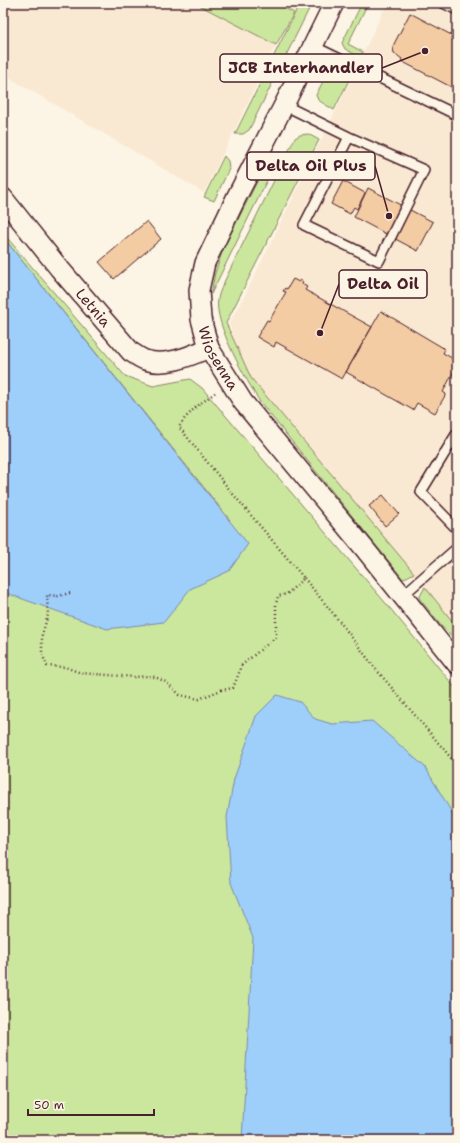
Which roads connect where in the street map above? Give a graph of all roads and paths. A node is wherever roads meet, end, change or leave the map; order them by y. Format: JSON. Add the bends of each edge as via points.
{"nodes":[{"id":1,"x":334,"y":3,"type":"edge"},
{"id":2,"x":443,"y":3,"type":"edge"},
{"id":3,"x":457,"y":10,"type":"edge"},
{"id":4,"x":313,"y":46,"type":"junction"},
{"id":5,"x":284,"y":105,"type":"junction"},
{"id":6,"x":457,"y":115,"type":"edge"},
{"id":7,"x":350,"y":137,"type":"junction"},
{"id":8,"x":3,"y":198,"type":"edge"},
{"id":9,"x":209,"y":348,"type":"junction"},
{"id":10,"x":214,"y":387,"type":"dead end"},
{"id":11,"x":457,"y":433,"type":"edge"},
{"id":12,"x":457,"y":529,"type":"edge"},
{"id":13,"x":457,"y":548,"type":"edge"},
{"id":14,"x":304,"y":578,"type":"junction"},
{"id":15,"x":70,"y":593,"type":"dead end"},
{"id":16,"x":402,"y":596,"type":"junction"},
{"id":17,"x":457,"y":664,"type":"edge"},
{"id":18,"x":457,"y":765,"type":"edge"}],
"edges":[{"from":1,"to":4,"type":"street","name":"Wiosenna"},
{"from":2,"to":3,"type":"lane"},
{"from":4,"to":5,"type":"street","name":"Wiosenna"},
{"from":4,"to":6,"type":"lane"},
{"from":5,"to":7,"type":"lane"},
{"from":5,"to":9,"type":"street","name":"Wiosenna","via":[[205,263],[199,290],[201,319]]},
{"from":7,"to":7,"type":"lane","via":[[424,170],[379,261],[304,225]]},
{"from":8,"to":9,"type":"street","name":"Letnia","via":[[131,352],[145,360],[162,363]]},
{"from":9,"to":16,"type":"street","name":"Wiosenna","via":[[243,402]]},
{"from":10,"to":14,"type":"path","via":[[216,392],[196,407],[179,427]]},
{"from":11,"to":12,"type":"lane","via":[[421,492]]},
{"from":13,"to":16,"type":"lane"},
{"from":14,"to":15,"type":"path","via":[[287,594],[278,596],[276,637],[242,665],[233,688],[199,699],[180,695],[166,682],[155,677],[81,673],[65,667],[47,666],[42,654],[42,635],[48,615],[48,596]]},
{"from":14,"to":18,"type":"path","via":[[375,668]]},
{"from":16,"to":17,"type":"street","name":"Wiosenna"}]}
